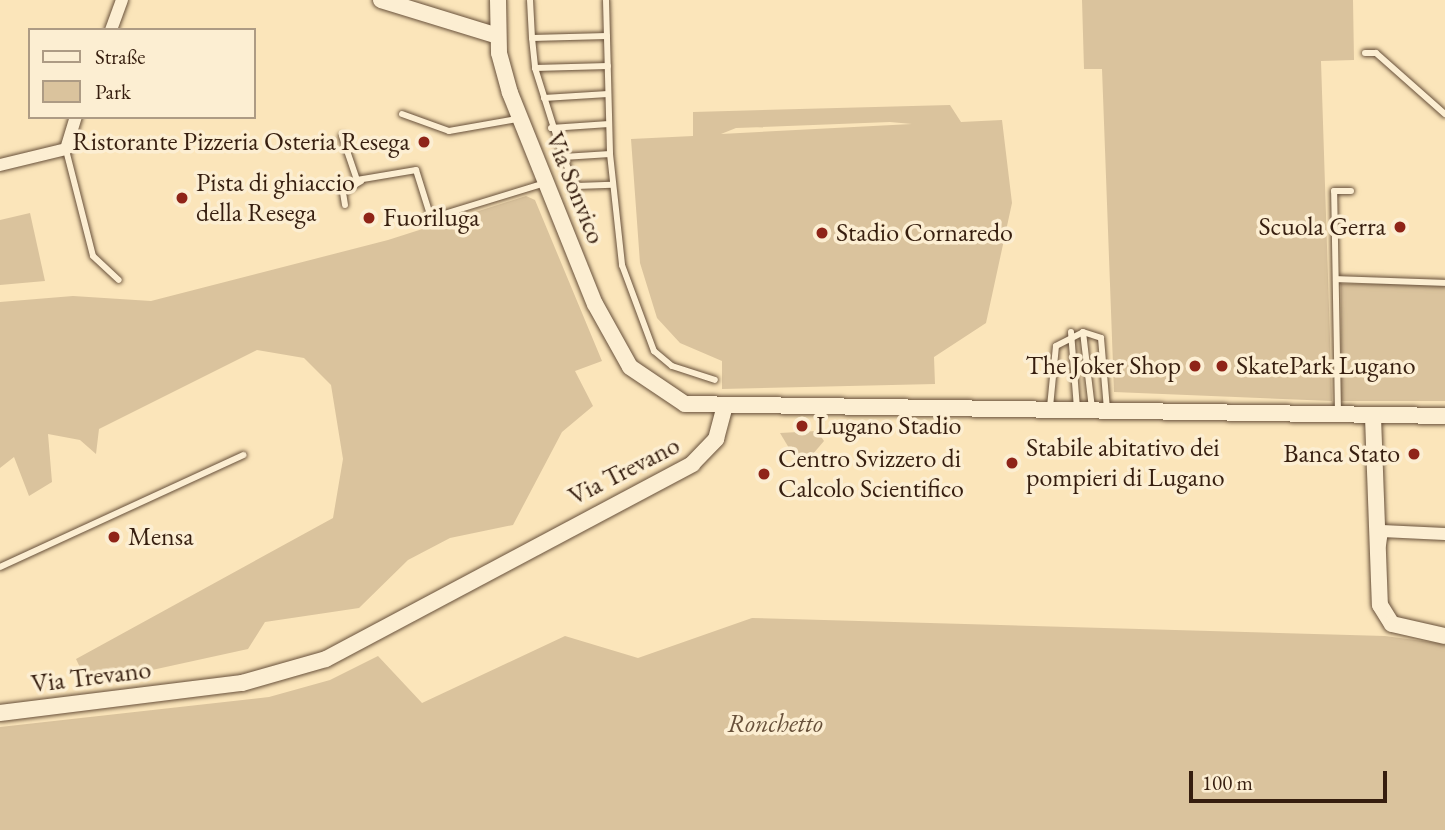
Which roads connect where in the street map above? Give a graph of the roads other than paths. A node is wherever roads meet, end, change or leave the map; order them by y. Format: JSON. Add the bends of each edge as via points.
{"nodes":[{"id":1,"x":122,"y":0,"type":"edge"},
{"id":2,"x":381,"y":0,"type":"edge"},
{"id":3,"x":498,"y":0,"type":"edge"},
{"id":4,"x":530,"y":0,"type":"edge"},
{"id":5,"x":606,"y":0,"type":"edge"},
{"id":6,"x":112,"y":28,"type":"edge"},
{"id":7,"x":498,"y":36,"type":"junction"},
{"id":8,"x":607,"y":36,"type":"junction"},
{"id":9,"x":532,"y":38,"type":"junction"},
{"id":10,"x":1365,"y":53,"type":"dead end"},
{"id":11,"x":608,"y":66,"type":"junction"},
{"id":12,"x":536,"y":68,"type":"junction"},
{"id":13,"x":608,"y":94,"type":"junction"},
{"id":14,"x":544,"y":98,"type":"junction"},
{"id":15,"x":402,"y":114,"type":"dead end"},
{"id":16,"x":1445,"y":114,"type":"edge"},
{"id":17,"x":520,"y":118,"type":"junction"},
{"id":18,"x":75,"y":119,"type":"edge"},
{"id":19,"x":609,"y":124,"type":"junction"},
{"id":20,"x":551,"y":128,"type":"junction"},
{"id":21,"x":342,"y":136,"type":"dead end"},
{"id":22,"x":66,"y":149,"type":"junction"},
{"id":23,"x":610,"y":154,"type":"junction"},
{"id":24,"x":563,"y":158,"type":"junction"},
{"id":25,"x":0,"y":166,"type":"edge"},
{"id":26,"x":361,"y":181,"type":"junction"},
{"id":27,"x":547,"y":182,"type":"junction"},
{"id":28,"x":612,"y":185,"type":"junction"},
{"id":29,"x":1350,"y":191,"type":"dead end"},
{"id":30,"x":345,"y":205,"type":"dead end"},
{"id":31,"x":1336,"y":279,"type":"junction"},
{"id":32,"x":119,"y":280,"type":"dead end"},
{"id":33,"x":1445,"y":283,"type":"edge"},
{"id":34,"x":1071,"y":332,"type":"junction"},
{"id":35,"x":1083,"y":332,"type":"junction"},
{"id":36,"x":715,"y":380,"type":"dead end"},
{"id":37,"x":1050,"y":409,"type":"junction"},
{"id":38,"x":724,"y":410,"type":"junction"},
{"id":39,"x":1092,"y":410,"type":"junction"},
{"id":40,"x":1338,"y":415,"type":"junction"},
{"id":41,"x":1373,"y":416,"type":"junction"},
{"id":42,"x":1445,"y":416,"type":"edge"},
{"id":43,"x":244,"y":455,"type":"dead end"},
{"id":44,"x":1445,"y":534,"type":"edge"},
{"id":45,"x":1377,"y":563,"type":"junction"},
{"id":46,"x":0,"y":567,"type":"edge"},
{"id":47,"x":1445,"y":636,"type":"edge"},
{"id":48,"x":0,"y":713,"type":"edge"}],
"edges":[{"from":1,"to":6,"type":"street"},
{"from":2,"to":7,"type":"main road","via":[[471,33]]},
{"from":3,"to":7,"type":"main road","name":"Via Sonvico"},
{"from":4,"to":9,"type":"lane"},
{"from":5,"to":8,"type":"lane"},
{"from":7,"to":17,"type":"main road","name":"Via Sonvico"},
{"from":8,"to":9,"type":"lane"},
{"from":8,"to":11,"type":"lane"},
{"from":9,"to":12,"type":"lane"},
{"from":10,"to":16,"type":"lane","via":[[1376,53]]},
{"from":11,"to":12,"type":"lane"},
{"from":11,"to":13,"type":"lane"},
{"from":12,"to":14,"type":"lane"},
{"from":13,"to":14,"type":"lane"},
{"from":13,"to":19,"type":"lane"},
{"from":14,"to":20,"type":"lane"},
{"from":15,"to":17,"type":"lane","via":[[449,131]]},
{"from":17,"to":27,"type":"main road","name":"Via Sonvico"},
{"from":18,"to":22,"type":"street"},
{"from":19,"to":20,"type":"lane"},
{"from":19,"to":23,"type":"lane"},
{"from":20,"to":24,"type":"lane"},
{"from":21,"to":26,"type":"lane"},
{"from":22,"to":25,"type":"street"},
{"from":22,"to":32,"type":"lane","via":[[93,256]]},
{"from":23,"to":24,"type":"lane"},
{"from":23,"to":28,"type":"lane"},
{"from":24,"to":28,"type":"lane","via":[[576,186]]},
{"from":26,"to":27,"type":"lane","via":[[416,170],[431,218]]},
{"from":26,"to":30,"type":"lane","via":[[343,192]]},
{"from":27,"to":38,"type":"main road","name":"Via Sonvico","via":[[595,304],[630,367],[676,400]]},
{"from":28,"to":36,"type":"lane","via":[[622,265],[644,334],[672,366]]},
{"from":29,"to":31,"type":"lane","via":[[1334,191]]},
{"from":31,"to":33,"type":"lane"},
{"from":31,"to":40,"type":"lane"},
{"from":34,"to":35,"type":"lane"},
{"from":34,"to":37,"type":"lane","via":[[1056,346],[1049,364]]},
{"from":34,"to":39,"type":"lane"},
{"from":35,"to":39,"type":"lane"},
{"from":35,"to":39,"type":"lane","via":[[1101,338]]},
{"from":37,"to":38,"type":"main road"},
{"from":37,"to":39,"type":"main road"},
{"from":38,"to":48,"type":"main road","name":"Via Trevano","via":[[716,439],[692,464],[326,659],[242,683]]},
{"from":39,"to":40,"type":"main road"},
{"from":40,"to":41,"type":"main road"},
{"from":41,"to":42,"type":"main road"},
{"from":41,"to":45,"type":"main road"},
{"from":43,"to":46,"type":"lane"},
{"from":44,"to":45,"type":"street","via":[[1382,531]]},
{"from":45,"to":47,"type":"main road","via":[[1384,617],[1405,629]]}]}
